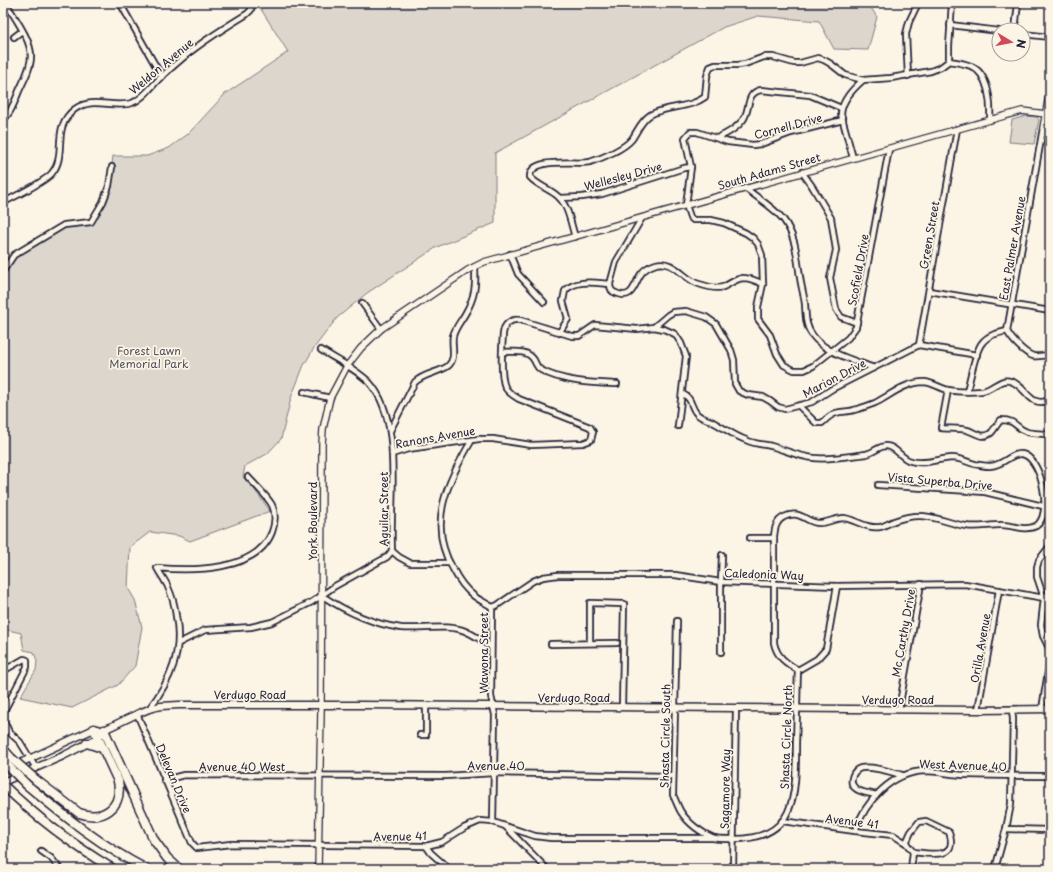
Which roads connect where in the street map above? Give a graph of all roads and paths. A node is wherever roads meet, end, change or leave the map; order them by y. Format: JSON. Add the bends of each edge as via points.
{"nodes":[{"id":1,"x":6,"y":3,"type":"edge"},
{"id":2,"x":120,"y":3,"type":"edge"},
{"id":3,"x":252,"y":3,"type":"edge"},
{"id":4,"x":918,"y":3,"type":"edge"},
{"id":5,"x":952,"y":3,"type":"edge"},
{"id":6,"x":1018,"y":3,"type":"edge"},
{"id":7,"x":1016,"y":22,"type":"edge"},
{"id":8,"x":950,"y":25,"type":"junction"},
{"id":9,"x":991,"y":30,"type":"edge"},
{"id":10,"x":22,"y":31,"type":"junction"},
{"id":11,"x":1031,"y":35,"type":"edge"},
{"id":12,"x":14,"y":37,"type":"dead end"},
{"id":13,"x":1050,"y":37,"type":"edge"},
{"id":14,"x":949,"y":61,"type":"junction"},
{"id":15,"x":162,"y":76,"type":"junction"},
{"id":16,"x":908,"y":76,"type":"junction"},
{"id":17,"x":863,"y":80,"type":"junction"},
{"id":18,"x":1050,"y":90,"type":"edge"},
{"id":19,"x":841,"y":108,"type":"junction"},
{"id":20,"x":1046,"y":114,"type":"junction"},
{"id":21,"x":3,"y":120,"type":"edge"},
{"id":22,"x":842,"y":120,"type":"junction"},
{"id":23,"x":990,"y":120,"type":"junction"},
{"id":24,"x":1043,"y":128,"type":"junction"},
{"id":25,"x":957,"y":129,"type":"junction"},
{"id":26,"x":717,"y":138,"type":"junction"},
{"id":27,"x":1050,"y":141,"type":"edge"},
{"id":28,"x":889,"y":149,"type":"junction"},
{"id":29,"x":853,"y":158,"type":"junction"},
{"id":30,"x":112,"y":167,"type":"dead end"},
{"id":31,"x":691,"y":167,"type":"junction"},
{"id":32,"x":802,"y":172,"type":"junction"},
{"id":33,"x":745,"y":188,"type":"junction"},
{"id":34,"x":560,"y":198,"type":"junction"},
{"id":35,"x":3,"y":203,"type":"edge"},
{"id":36,"x":686,"y":205,"type":"junction"},
{"id":37,"x":642,"y":218,"type":"junction"},
{"id":38,"x":575,"y":236,"type":"junction"},
{"id":39,"x":510,"y":254,"type":"junction"},
{"id":40,"x":498,"y":258,"type":"joint"},
{"id":41,"x":475,"y":267,"type":"junction"},
{"id":42,"x":3,"y":271,"type":"edge"},
{"id":43,"x":610,"y":284,"type":"junction"},
{"id":44,"x":763,"y":284,"type":"junction"},
{"id":45,"x":929,"y":291,"type":"junction"},
{"id":46,"x":544,"y":302,"type":"dead end"},
{"id":47,"x":362,"y":303,"type":"dead end"},
{"id":48,"x":1012,"y":304,"type":"junction"},
{"id":49,"x":1050,"y":311,"type":"edge"},
{"id":50,"x":857,"y":323,"type":"junction"},
{"id":51,"x":654,"y":327,"type":"junction"},
{"id":52,"x":381,"y":329,"type":"junction"},
{"id":53,"x":1007,"y":331,"type":"junction"},
{"id":54,"x":560,"y":333,"type":"junction"},
{"id":55,"x":919,"y":345,"type":"junction"},
{"id":56,"x":321,"y":350,"type":"dead end"},
{"id":57,"x":832,"y":351,"type":"junction"},
{"id":58,"x":502,"y":352,"type":"junction"},
{"id":59,"x":977,"y":355,"type":"junction"},
{"id":60,"x":1050,"y":355,"type":"edge"},
{"id":61,"x":347,"y":366,"type":"junction"},
{"id":62,"x":874,"y":368,"type":"junction"},
{"id":63,"x":617,"y":384,"type":"dead end"},
{"id":64,"x":948,"y":390,"type":"junction"},
{"id":65,"x":967,"y":391,"type":"junction"},
{"id":66,"x":304,"y":392,"type":"dead end"},
{"id":67,"x":682,"y":394,"type":"junction"},
{"id":68,"x":330,"y":398,"type":"junction"},
{"id":69,"x":1050,"y":400,"type":"edge"},
{"id":70,"x":799,"y":406,"type":"junction"},
{"id":71,"x":678,"y":426,"type":"dead end"},
{"id":72,"x":390,"y":431,"type":"junction"},
{"id":73,"x":1050,"y":435,"type":"edge"},
{"id":74,"x":472,"y":440,"type":"junction"},
{"id":75,"x":392,"y":454,"type":"junction"},
{"id":76,"x":248,"y":477,"type":"dead end"},
{"id":77,"x":878,"y":485,"type":"dead end"},
{"id":78,"x":1047,"y":507,"type":"junction"},
{"id":79,"x":750,"y":538,"type":"dead end"},
{"id":80,"x":774,"y":538,"type":"junction"},
{"id":81,"x":1050,"y":546,"type":"edge"},
{"id":82,"x":392,"y":551,"type":"junction"},
{"id":83,"x":722,"y":555,"type":"dead end"},
{"id":84,"x":449,"y":563,"type":"junction"},
{"id":85,"x":721,"y":582,"type":"junction"},
{"id":86,"x":774,"y":584,"type":"junction"},
{"id":87,"x":921,"y":584,"type":"junction"},
{"id":88,"x":837,"y":586,"type":"junction"},
{"id":89,"x":999,"y":590,"type":"junction"},
{"id":90,"x":1050,"y":592,"type":"edge"},
{"id":91,"x":322,"y":595,"type":"junction"},
{"id":92,"x":1044,"y":598,"type":"junction"},
{"id":93,"x":492,"y":607,"type":"junction"},
{"id":94,"x":677,"y":621,"type":"dead end"},
{"id":95,"x":179,"y":643,"type":"junction"},
{"id":96,"x":617,"y":643,"type":"dead end"},
{"id":97,"x":551,"y":644,"type":"dead end"},
{"id":98,"x":590,"y":644,"type":"junction"},
{"id":99,"x":491,"y":647,"type":"junction"},
{"id":100,"x":721,"y":652,"type":"dead end"},
{"id":101,"x":798,"y":670,"type":"junction"},
{"id":102,"x":3,"y":671,"type":"edge"},
{"id":103,"x":321,"y":704,"type":"junction"},
{"id":104,"x":426,"y":705,"type":"junction"},
{"id":105,"x":493,"y":707,"type":"junction"},
{"id":106,"x":622,"y":707,"type":"junction"},
{"id":107,"x":675,"y":708,"type":"junction"},
{"id":108,"x":736,"y":708,"type":"junction"},
{"id":109,"x":149,"y":709,"type":"junction"},
{"id":110,"x":797,"y":709,"type":"junction"},
{"id":111,"x":899,"y":709,"type":"junction"},
{"id":112,"x":1042,"y":709,"type":"junction"},
{"id":113,"x":1050,"y":709,"type":"edge"},
{"id":114,"x":978,"y":710,"type":"junction"},
{"id":115,"x":1012,"y":710,"type":"junction"},
{"id":116,"x":137,"y":714,"type":"junction"},
{"id":117,"x":94,"y":729,"type":"junction"},
{"id":118,"x":104,"y":730,"type":"junction"},
{"id":119,"x":420,"y":735,"type":"dead end"},
{"id":120,"x":98,"y":738,"type":"junction"},
{"id":121,"x":87,"y":743,"type":"junction"},
{"id":122,"x":102,"y":748,"type":"junction"},
{"id":123,"x":3,"y":749,"type":"edge"},
{"id":124,"x":31,"y":759,"type":"junction"},
{"id":125,"x":3,"y":761,"type":"edge"},
{"id":126,"x":36,"y":768,"type":"junction"},
{"id":127,"x":3,"y":771,"type":"edge"},
{"id":128,"x":493,"y":773,"type":"junction"},
{"id":129,"x":902,"y":775,"type":"junction"},
{"id":130,"x":320,"y":776,"type":"junction"},
{"id":131,"x":673,"y":776,"type":"junction"},
{"id":132,"x":1013,"y":776,"type":"junction"},
{"id":133,"x":1050,"y":776,"type":"edge"},
{"id":134,"x":164,"y":780,"type":"junction"},
{"id":135,"x":3,"y":784,"type":"edge"},
{"id":136,"x":876,"y":795,"type":"junction"},
{"id":137,"x":782,"y":821,"type":"junction"},
{"id":138,"x":493,"y":822,"type":"junction"},
{"id":139,"x":505,"y":826,"type":"junction"},
{"id":140,"x":1006,"y":830,"type":"junction"},
{"id":141,"x":1050,"y":830,"type":"edge"},
{"id":142,"x":855,"y":831,"type":"junction"},
{"id":143,"x":715,"y":838,"type":"junction"},
{"id":144,"x":734,"y":839,"type":"junction"},
{"id":145,"x":906,"y":843,"type":"junction"},
{"id":146,"x":318,"y":845,"type":"junction"},
{"id":147,"x":426,"y":846,"type":"junction"},
{"id":148,"x":197,"y":848,"type":"joint"},
{"id":149,"x":41,"y":851,"type":"dead end"},
{"id":150,"x":913,"y":852,"type":"junction"},
{"id":151,"x":60,"y":869,"type":"edge"},
{"id":152,"x":113,"y":869,"type":"edge"},
{"id":153,"x":146,"y":869,"type":"edge"},
{"id":154,"x":179,"y":869,"type":"edge"},
{"id":155,"x":318,"y":869,"type":"edge"},
{"id":156,"x":449,"y":869,"type":"edge"},
{"id":157,"x":547,"y":869,"type":"edge"},
{"id":158,"x":733,"y":869,"type":"edge"},
{"id":159,"x":912,"y":869,"type":"edge"},
{"id":160,"x":995,"y":869,"type":"edge"}],
"edges":[{"from":1,"to":10,"type":"street"},
{"from":2,"to":15,"type":"street"},
{"from":3,"to":15,"type":"street","name":"Weldon Avenue","via":[[247,14],[194,49]]},
{"from":4,"to":16,"type":"street","via":[[906,34]]},
{"from":5,"to":8,"type":"street"},
{"from":6,"to":7,"type":"street"},
{"from":8,"to":9,"type":"street"},
{"from":8,"to":14,"type":"street"},
{"from":10,"to":12,"type":"street"},
{"from":10,"to":21,"type":"street","via":[[31,56],[26,76],[9,113]]},
{"from":11,"to":13,"type":"street"},
{"from":14,"to":16,"type":"street","via":[[936,69]]},
{"from":14,"to":23,"type":"street","via":[[972,66],[982,78],[990,103]]},
{"from":15,"to":35,"type":"street","name":"Weldon Avenue","via":[[140,98],[131,103],[87,104],[68,115],[62,125],[59,156],[52,173]]},
{"from":16,"to":17,"type":"street"},
{"from":17,"to":19,"type":"street","via":[[846,98]]},
{"from":17,"to":34,"type":"street","via":[[845,75],[818,58],[794,63],[773,56],[738,65],[715,65],[708,71],[705,97],[651,114],[644,119],[632,139],[621,149],[589,162],[545,163],[536,167],[530,178]]},
{"from":18,"to":20,"type":"street","name":"East Palmer Avenue"},
{"from":19,"to":22,"type":"street"},
{"from":19,"to":26,"type":"street","via":[[810,95],[756,91],[750,98],[747,114],[740,124]]},
{"from":20,"to":23,"type":"street","name":"South Adams Street","via":[[1024,111]]},
{"from":20,"to":24,"type":"street","name":"East Palmer Avenue"},
{"from":22,"to":26,"type":"street","name":"Cornell Drive","via":[[797,131],[761,144],[728,142]]},
{"from":22,"to":29,"type":"street"},
{"from":23,"to":25,"type":"street","name":"South Adams Street"},
{"from":24,"to":27,"type":"street"},
{"from":24,"to":48,"type":"street","name":"East Palmer Avenue"},
{"from":25,"to":28,"type":"street","name":"South Adams Street"},
{"from":25,"to":45,"type":"street","name":"Green Street"},
{"from":26,"to":31,"type":"street","name":"Cornell Drive","via":[[690,132],[685,138]]},
{"from":28,"to":29,"type":"street","name":"South Adams Street"},
{"from":28,"to":50,"type":"street","name":"Scofield Drive"},
{"from":29,"to":32,"type":"street","name":"South Adams Street"},
{"from":30,"to":42,"type":"street","via":[[105,197],[91,222],[64,225],[14,255]]},
{"from":31,"to":34,"type":"street","name":"Wellesley Drive","via":[[602,194]]},
{"from":31,"to":36,"type":"street"},
{"from":32,"to":33,"type":"street","name":"South Adams Street"},
{"from":32,"to":50,"type":"street","via":[[831,218],[836,250],[830,278],[836,309],[841,317]]},
{"from":33,"to":36,"type":"street","name":"South Adams Street"},
{"from":33,"to":57,"type":"street","via":[[783,220],[796,246],[807,325],[814,336]]},
{"from":34,"to":38,"type":"street","via":[[568,212]]},
{"from":36,"to":37,"type":"street","name":"South Adams Street"},
{"from":36,"to":44,"type":"street","via":[[693,220],[718,221],[753,238],[762,255]]},
{"from":37,"to":38,"type":"street","name":"South Adams Street"},
{"from":37,"to":43,"type":"street","via":[[616,262]]},
{"from":38,"to":39,"type":"street","name":"South Adams Street"},
{"from":39,"to":40,"type":"street","name":"South Adams Street"},
{"from":39,"to":46,"type":"street","via":[[518,274]]},
{"from":40,"to":41,"type":"street","name":"York Boulevard"},
{"from":41,"to":52,"type":"street","name":"York Boulevard"},
{"from":41,"to":72,"type":"street","via":[[474,296],[455,331],[452,360],[444,368],[420,377],[415,382]]},
{"from":43,"to":44,"type":"street","via":[[614,293],[628,295],[636,286],[641,274],[649,266],[658,263],[676,268],[698,284],[722,287],[746,278]]},
{"from":43,"to":54,"type":"street","via":[[579,284],[568,288],[563,301],[568,319]]},
{"from":44,"to":57,"type":"street","name":"Scofield Drive","via":[[758,322],[770,336],[784,365],[794,370],[804,370],[818,363]]},
{"from":45,"to":48,"type":"street"},
{"from":45,"to":55,"type":"street","name":"Green Street"},
{"from":47,"to":52,"type":"street"},
{"from":48,"to":49,"type":"street"},
{"from":48,"to":53,"type":"street","name":"East Palmer Avenue"},
{"from":50,"to":57,"type":"street","name":"Scofield Drive","via":[[848,338]]},
{"from":51,"to":54,"type":"street","via":[[637,329],[595,325],[579,336]]},
{"from":51,"to":67,"type":"street","via":[[675,334],[681,343],[686,356]]},
{"from":51,"to":70,"type":"street","name":"Marion Drive","via":[[673,312],[686,311],[706,317],[716,324],[731,350],[735,384],[739,391],[763,397],[785,409]]},
{"from":52,"to":61,"type":"street","name":"York Boulevard","via":[[360,348]]},
{"from":53,"to":59,"type":"street","via":[[989,337],[981,344]]},
{"from":53,"to":60,"type":"street","via":[[1032,355]]},
{"from":54,"to":58,"type":"street","via":[[514,320],[507,323],[504,328]]},
{"from":55,"to":59,"type":"street"},
{"from":55,"to":62,"type":"street","name":"Marion Drive"},
{"from":56,"to":61,"type":"street","name":"Ranons Avenue"},
{"from":57,"to":62,"type":"street"},
{"from":58,"to":63,"type":"street","via":[[521,352],[528,355],[540,369],[556,376],[587,383]]},
{"from":58,"to":74,"type":"street","name":"Ranons Avenue","via":[[505,388],[512,395],[590,427],[593,432],[591,440],[583,443],[531,445],[494,439]]},
{"from":59,"to":65,"type":"street"},
{"from":61,"to":68,"type":"street","name":"York Boulevard"},
{"from":61,"to":72,"type":"street","name":"Ranons Avenue","via":[[368,381],[378,394]]},
{"from":62,"to":70,"type":"street","name":"Marion Drive","via":[[812,402]]},
{"from":64,"to":65,"type":"street"},
{"from":64,"to":70,"type":"street","via":[[928,383],[914,383],[875,403],[852,411],[838,412],[822,423],[816,423]]},
{"from":64,"to":73,"type":"street","via":[[941,428],[968,430],[984,436],[991,433],[1001,420],[1009,420],[1023,431]]},
{"from":65,"to":69,"type":"street","via":[[985,391],[1002,381],[1009,380],[1020,386],[1033,400],[1043,403]]},
{"from":66,"to":68,"type":"street"},
{"from":67,"to":71,"type":"street"},
{"from":67,"to":78,"type":"street","via":[[687,396],[693,410],[702,418],[711,420],[744,440],[813,458],[869,454],[884,446],[890,446],[909,461],[929,462],[958,458],[990,467],[1013,455],[1028,456],[1038,470],[1045,487]]},
{"from":68,"to":91,"type":"street","name":"York Boulevard","via":[[322,444]]},
{"from":72,"to":75,"type":"street","name":"Ranons Avenue"},
{"from":74,"to":75,"type":"street","name":"Ranons Avenue","via":[[408,449]]},
{"from":74,"to":84,"type":"street","name":"Wawona Street","via":[[460,459],[441,511],[440,530]]},
{"from":75,"to":82,"type":"street","name":"Aguilar Street"},
{"from":76,"to":95,"type":"street","via":[[272,506],[275,520],[266,544],[258,552],[230,565],[191,570],[157,568],[174,603]]},
{"from":77,"to":78,"type":"street","name":"Vista Superba Drive","via":[[985,492]]},
{"from":78,"to":80,"type":"street","name":"Shasta Circle North","via":[[1041,523],[1024,529],[1002,524],[967,526],[921,516],[872,527],[845,518],[816,523],[794,515],[778,521]]},
{"from":79,"to":80,"type":"street"},
{"from":80,"to":86,"type":"street","name":"Shasta Circle North"},
{"from":81,"to":92,"type":"street","via":[[1039,560],[1037,568],[1037,577]]},
{"from":82,"to":84,"type":"street","name":"Aguilar Street","via":[[410,563]]},
{"from":82,"to":91,"type":"street","via":[[387,557]]},
{"from":83,"to":85,"type":"street"},
{"from":84,"to":93,"type":"street","name":"Wawona Street","via":[[466,589]]},
{"from":85,"to":86,"type":"street","name":"Caledonia Way"},
{"from":85,"to":93,"type":"street","name":"Caledonia Way","via":[[674,575],[543,576]]},
{"from":85,"to":100,"type":"street"},
{"from":86,"to":88,"type":"street","name":"Caledonia Way"},
{"from":86,"to":101,"type":"street","name":"Shasta Circle North","via":[[776,651],[782,659]]},
{"from":87,"to":88,"type":"street","name":"Caledonia Way"},
{"from":87,"to":89,"type":"street","name":"Caledonia Way","via":[[965,584]]},
{"from":87,"to":111,"type":"street","name":"Mc Carthy Drive"},
{"from":88,"to":101,"type":"street","via":[[826,649],[817,659]]},
{"from":89,"to":92,"type":"street","name":"Caledonia Way"},
{"from":89,"to":114,"type":"street","name":"Orilla Avenue"},
{"from":90,"to":92,"type":"street"},
{"from":91,"to":95,"type":"street","via":[[272,622],[251,627],[206,630]]},
{"from":91,"to":99,"type":"street","via":[[364,619],[399,628],[464,630]]},
{"from":91,"to":103,"type":"street","name":"York Boulevard"},
{"from":92,"to":112,"type":"street","via":[[1041,625],[1050,650],[1050,660]]},
{"from":93,"to":99,"type":"street","name":"Wawona Street"},
{"from":94,"to":107,"type":"street","name":"Shasta Circle South"},
{"from":95,"to":109,"type":"street","via":[[170,676]]},
{"from":96,"to":98,"type":"street"},
{"from":97,"to":98,"type":"street"},
{"from":98,"to":106,"type":"street","via":[[590,603],[624,604]]},
{"from":99,"to":105,"type":"street","name":"Wawona Street"},
{"from":101,"to":110,"type":"street","name":"Shasta Circle North"},
{"from":102,"to":124,"type":"street","via":[[21,660],[27,660],[27,667],[4,710],[4,721],[9,732],[20,742]]},
{"from":103,"to":104,"type":"main road","name":"Verdugo Road"},
{"from":103,"to":109,"type":"main road","name":"Verdugo Road","via":[[179,705]]},
{"from":103,"to":130,"type":"street","name":"York Boulevard"},
{"from":104,"to":105,"type":"main road","name":"Verdugo Road"},
{"from":104,"to":119,"type":"street","via":[[426,735]]},
{"from":105,"to":106,"type":"main road","name":"Verdugo Road"},
{"from":105,"to":128,"type":"street","name":"Wawona Street"},
{"from":106,"to":107,"type":"main road","name":"Verdugo Road"},
{"from":107,"to":108,"type":"main road","name":"Verdugo Road"},
{"from":107,"to":131,"type":"street","name":"Shasta Circle South"},
{"from":108,"to":110,"type":"main road","name":"Verdugo Road"},
{"from":108,"to":144,"type":"street","name":"Sagamore Way"},
{"from":109,"to":116,"type":"main road","name":"Verdugo Road"},
{"from":110,"to":111,"type":"main road","name":"Verdugo Road"},
{"from":110,"to":137,"type":"street","name":"Shasta Circle North","via":[[796,783],[791,806]]},
{"from":111,"to":114,"type":"main road","name":"Verdugo Road"},
{"from":112,"to":113,"type":"main road","name":"Verdugo Road"},
{"from":112,"to":115,"type":"main road","name":"Verdugo Road"},
{"from":114,"to":115,"type":"main road","name":"Verdugo Road"},
{"from":115,"to":132,"type":"street"},
{"from":116,"to":118,"type":"main road","name":"Verdugo Road"},
{"from":116,"to":134,"type":"street","name":"Delevan Drive"},
{"from":117,"to":118,"type":"main road"},
{"from":117,"to":120,"type":"highway"},
{"from":117,"to":124,"type":"main road"},
{"from":118,"to":120,"type":"main road","name":"Verdugo Road"},
{"from":118,"to":154,"type":"highway","via":[[154,840]]},
{"from":120,"to":121,"type":"main road","name":"Verdugo Road"},
{"from":120,"to":122,"type":"highway"},
{"from":121,"to":122,"type":"highway"},
{"from":121,"to":126,"type":"main road","name":"Verdugo Road"},
{"from":122,"to":123,"type":"highway","bridge":true,"via":[[119,787],[115,803],[100,816],[79,813],[36,780]]},
{"from":124,"to":126,"type":"street"},
{"from":124,"to":127,"type":"main road"},
{"from":125,"to":153,"type":"highway","bridge":true,"via":[[62,815]]},
{"from":126,"to":135,"type":"main road","name":"Verdugo Road"},
{"from":128,"to":130,"type":"street","name":"Avenue 40","via":[[446,776]]},
{"from":128,"to":131,"type":"street","name":"Avenue 40"},
{"from":128,"to":138,"type":"street","name":"Wawona Street"},
{"from":129,"to":132,"type":"street","name":"West Avenue 40","via":[[926,771]]},
{"from":129,"to":136,"type":"street","name":"West Avenue 40"},
{"from":129,"to":136,"type":"street","via":[[860,768],[852,777],[854,788]]},
{"from":130,"to":134,"type":"street","name":"Avenue 40 West","via":[[184,775]]},
{"from":130,"to":146,"type":"street","name":"York Boulevard"},
{"from":131,"to":143,"type":"street","name":"Shasta Circle South","via":[[673,795],[681,812],[696,828]]},
{"from":132,"to":133,"type":"street","name":"West Avenue 40"},
{"from":132,"to":140,"type":"street"},
{"from":134,"to":148,"type":"street","name":"Delevan Drive"},
{"from":135,"to":152,"type":"highway","via":[[56,831]]},
{"from":136,"to":142,"type":"street","name":"West Avenue 40"},
{"from":137,"to":142,"type":"street","name":"Avenue 41"},
{"from":137,"to":144,"type":"street","name":"Shasta Circle North","via":[[770,832],[755,837]]},
{"from":138,"to":139,"type":"street","name":"Avenue 41"},
{"from":138,"to":147,"type":"street","name":"Avenue 41","via":[[480,821],[442,842]]},
{"from":139,"to":143,"type":"street","name":"Avenue 41","via":[[535,836],[552,838]]},
{"from":139,"to":157,"type":"street"},
{"from":140,"to":141,"type":"street"},
{"from":140,"to":160,"type":"street"},
{"from":142,"to":145,"type":"street","name":"Avenue 41","via":[[893,835]]},
{"from":143,"to":144,"type":"street","name":"Shasta Circle South"},
{"from":144,"to":158,"type":"street","name":"Sagamore Way"},
{"from":145,"to":150,"type":"street","name":"Avenue 41"},
{"from":145,"to":150,"type":"street","via":[[919,822],[926,821],[949,832],[950,848],[946,852]]},
{"from":146,"to":147,"type":"street","name":"Avenue 41"},
{"from":146,"to":148,"type":"street","name":"Avenue 41","via":[[231,844]]},
{"from":146,"to":155,"type":"street","name":"York Boulevard"},
{"from":147,"to":156,"type":"street"},
{"from":149,"to":151,"type":"street"},
{"from":150,"to":159,"type":"street"}]}
